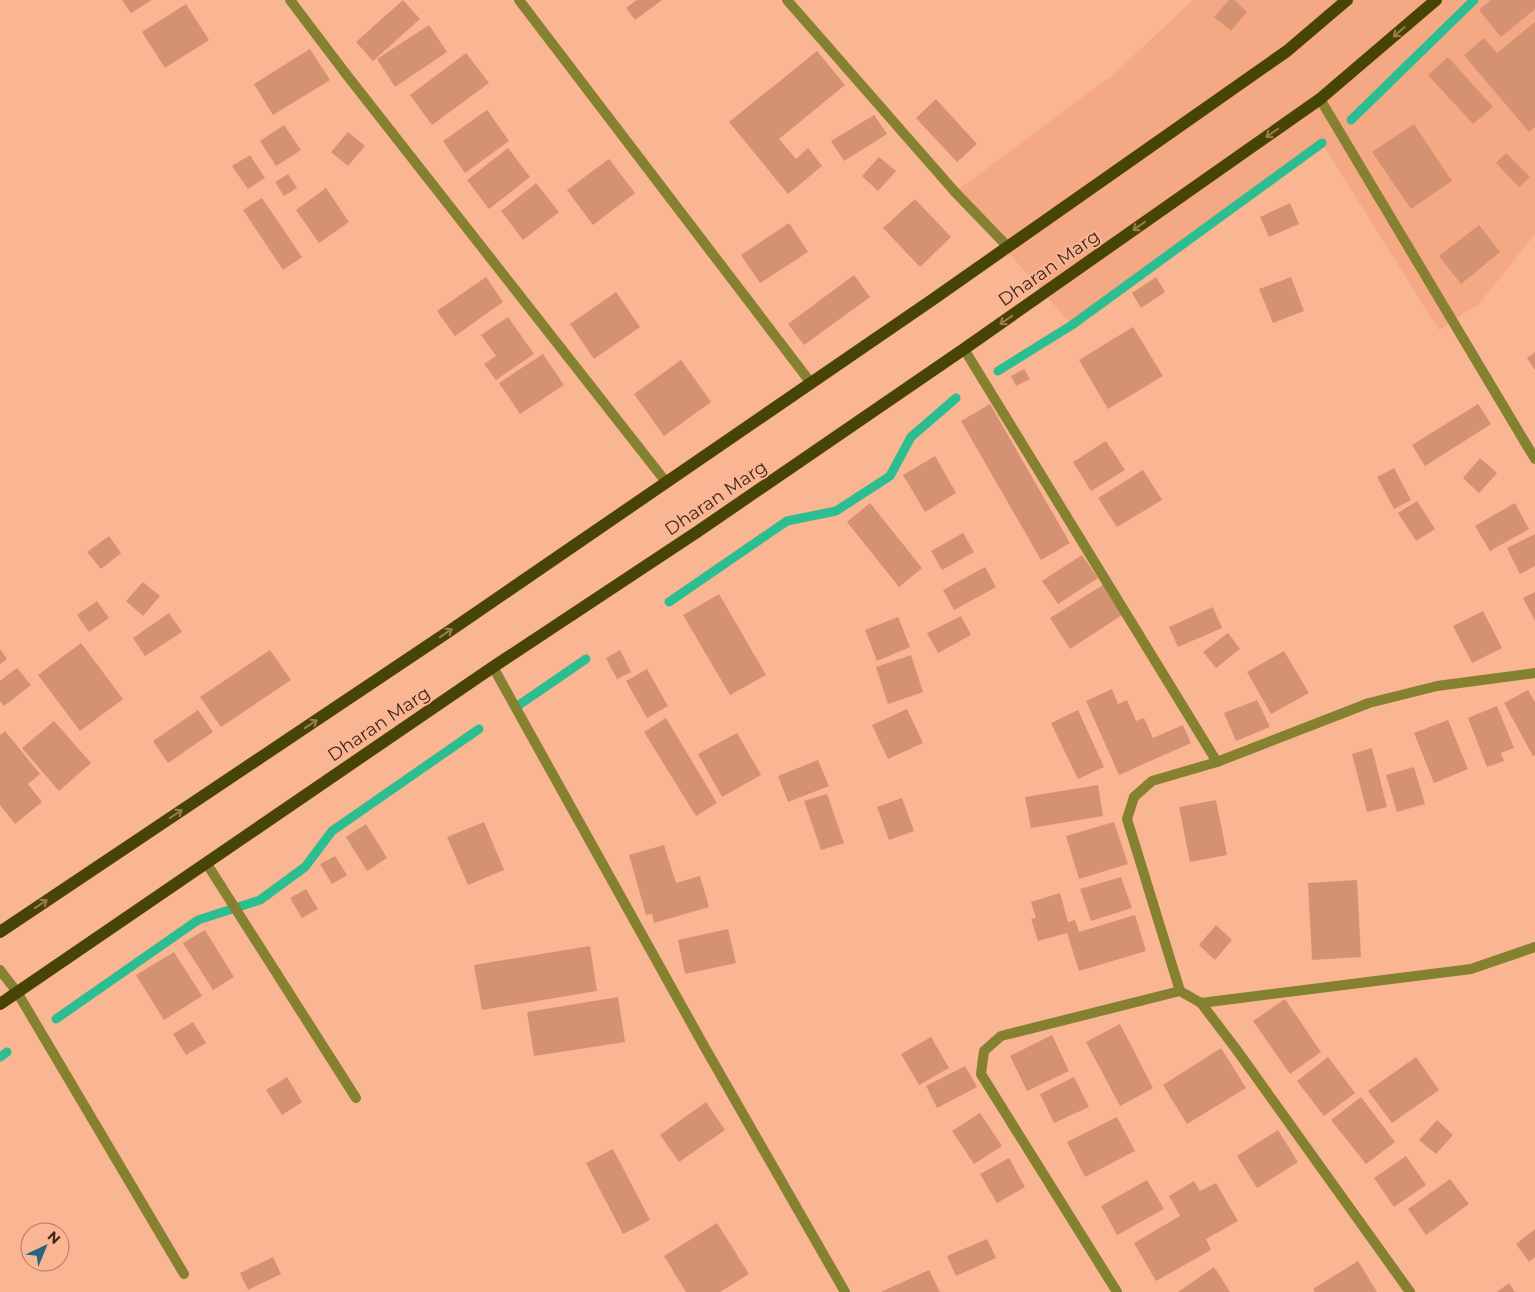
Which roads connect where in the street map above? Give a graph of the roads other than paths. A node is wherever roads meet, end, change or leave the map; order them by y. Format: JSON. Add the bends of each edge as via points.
{"nodes":[{"id":1,"x":290,"y":0,"type":"edge"},
{"id":2,"x":518,"y":0,"type":"edge"},
{"id":3,"x":787,"y":0,"type":"edge"},
{"id":4,"x":1347,"y":0,"type":"edge"},
{"id":5,"x":1436,"y":0,"type":"edge"},
{"id":6,"x":1320,"y":100,"type":"junction"},
{"id":7,"x":1008,"y":247,"type":"junction"},
{"id":8,"x":964,"y":349,"type":"junction"},
{"id":9,"x":811,"y":383,"type":"junction"},
{"id":10,"x":1535,"y":459,"type":"edge"},
{"id":11,"x":666,"y":482,"type":"junction"},
{"id":12,"x":493,"y":667,"type":"junction"},
{"id":13,"x":1535,"y":673,"type":"edge"},
{"id":14,"x":1217,"y":762,"type":"junction"},
{"id":15,"x":207,"y":864,"type":"junction"},
{"id":16,"x":0,"y":932,"type":"edge"},
{"id":17,"x":1535,"y":947,"type":"edge"},
{"id":18,"x":0,"y":970,"type":"edge"},
{"id":19,"x":1180,"y":991,"type":"junction"},
{"id":20,"x":17,"y":992,"type":"junction"},
{"id":21,"x":1201,"y":1003,"type":"junction"},
{"id":22,"x":0,"y":1004,"type":"edge"},
{"id":23,"x":356,"y":1098,"type":"dead end"},
{"id":24,"x":184,"y":1274,"type":"dead end"},
{"id":25,"x":845,"y":1292,"type":"edge"},
{"id":26,"x":1117,"y":1292,"type":"edge"},
{"id":27,"x":1410,"y":1292,"type":"edge"}],
"edges":[{"from":1,"to":11,"type":"street"},
{"from":2,"to":9,"type":"street"},
{"from":3,"to":7,"type":"street","via":[[955,192]]},
{"from":4,"to":7,"type":"main road","via":[[1287,51]]},
{"from":5,"to":6,"type":"main road","name":"Dharan Marg","one_way":true},
{"from":6,"to":8,"type":"main road","name":"Dharan Marg","one_way":true},
{"from":6,"to":10,"type":"street"},
{"from":7,"to":9,"type":"main road"},
{"from":8,"to":12,"type":"main road","name":"Dharan Marg"},
{"from":8,"to":14,"type":"street"},
{"from":9,"to":11,"type":"main road"},
{"from":16,"to":11,"type":"main road","one_way":true},
{"from":12,"to":15,"type":"main road","name":"Dharan Marg"},
{"from":12,"to":25,"type":"street"},
{"from":13,"to":14,"type":"street","via":[[1436,686],[1369,703]]},
{"from":14,"to":19,"type":"street","via":[[1152,781],[1134,797],[1127,819]]},
{"from":15,"to":20,"type":"main road","name":"Dharan Marg"},
{"from":15,"to":23,"type":"street"},
{"from":17,"to":21,"type":"street","via":[[1471,969]]},
{"from":18,"to":20,"type":"street"},
{"from":19,"to":21,"type":"street"},
{"from":19,"to":26,"type":"street","via":[[1000,1036],[984,1051],[980,1074]]},
{"from":20,"to":22,"type":"main road","name":"Dharan Marg"},
{"from":20,"to":24,"type":"street"},
{"from":21,"to":27,"type":"street"}]}
